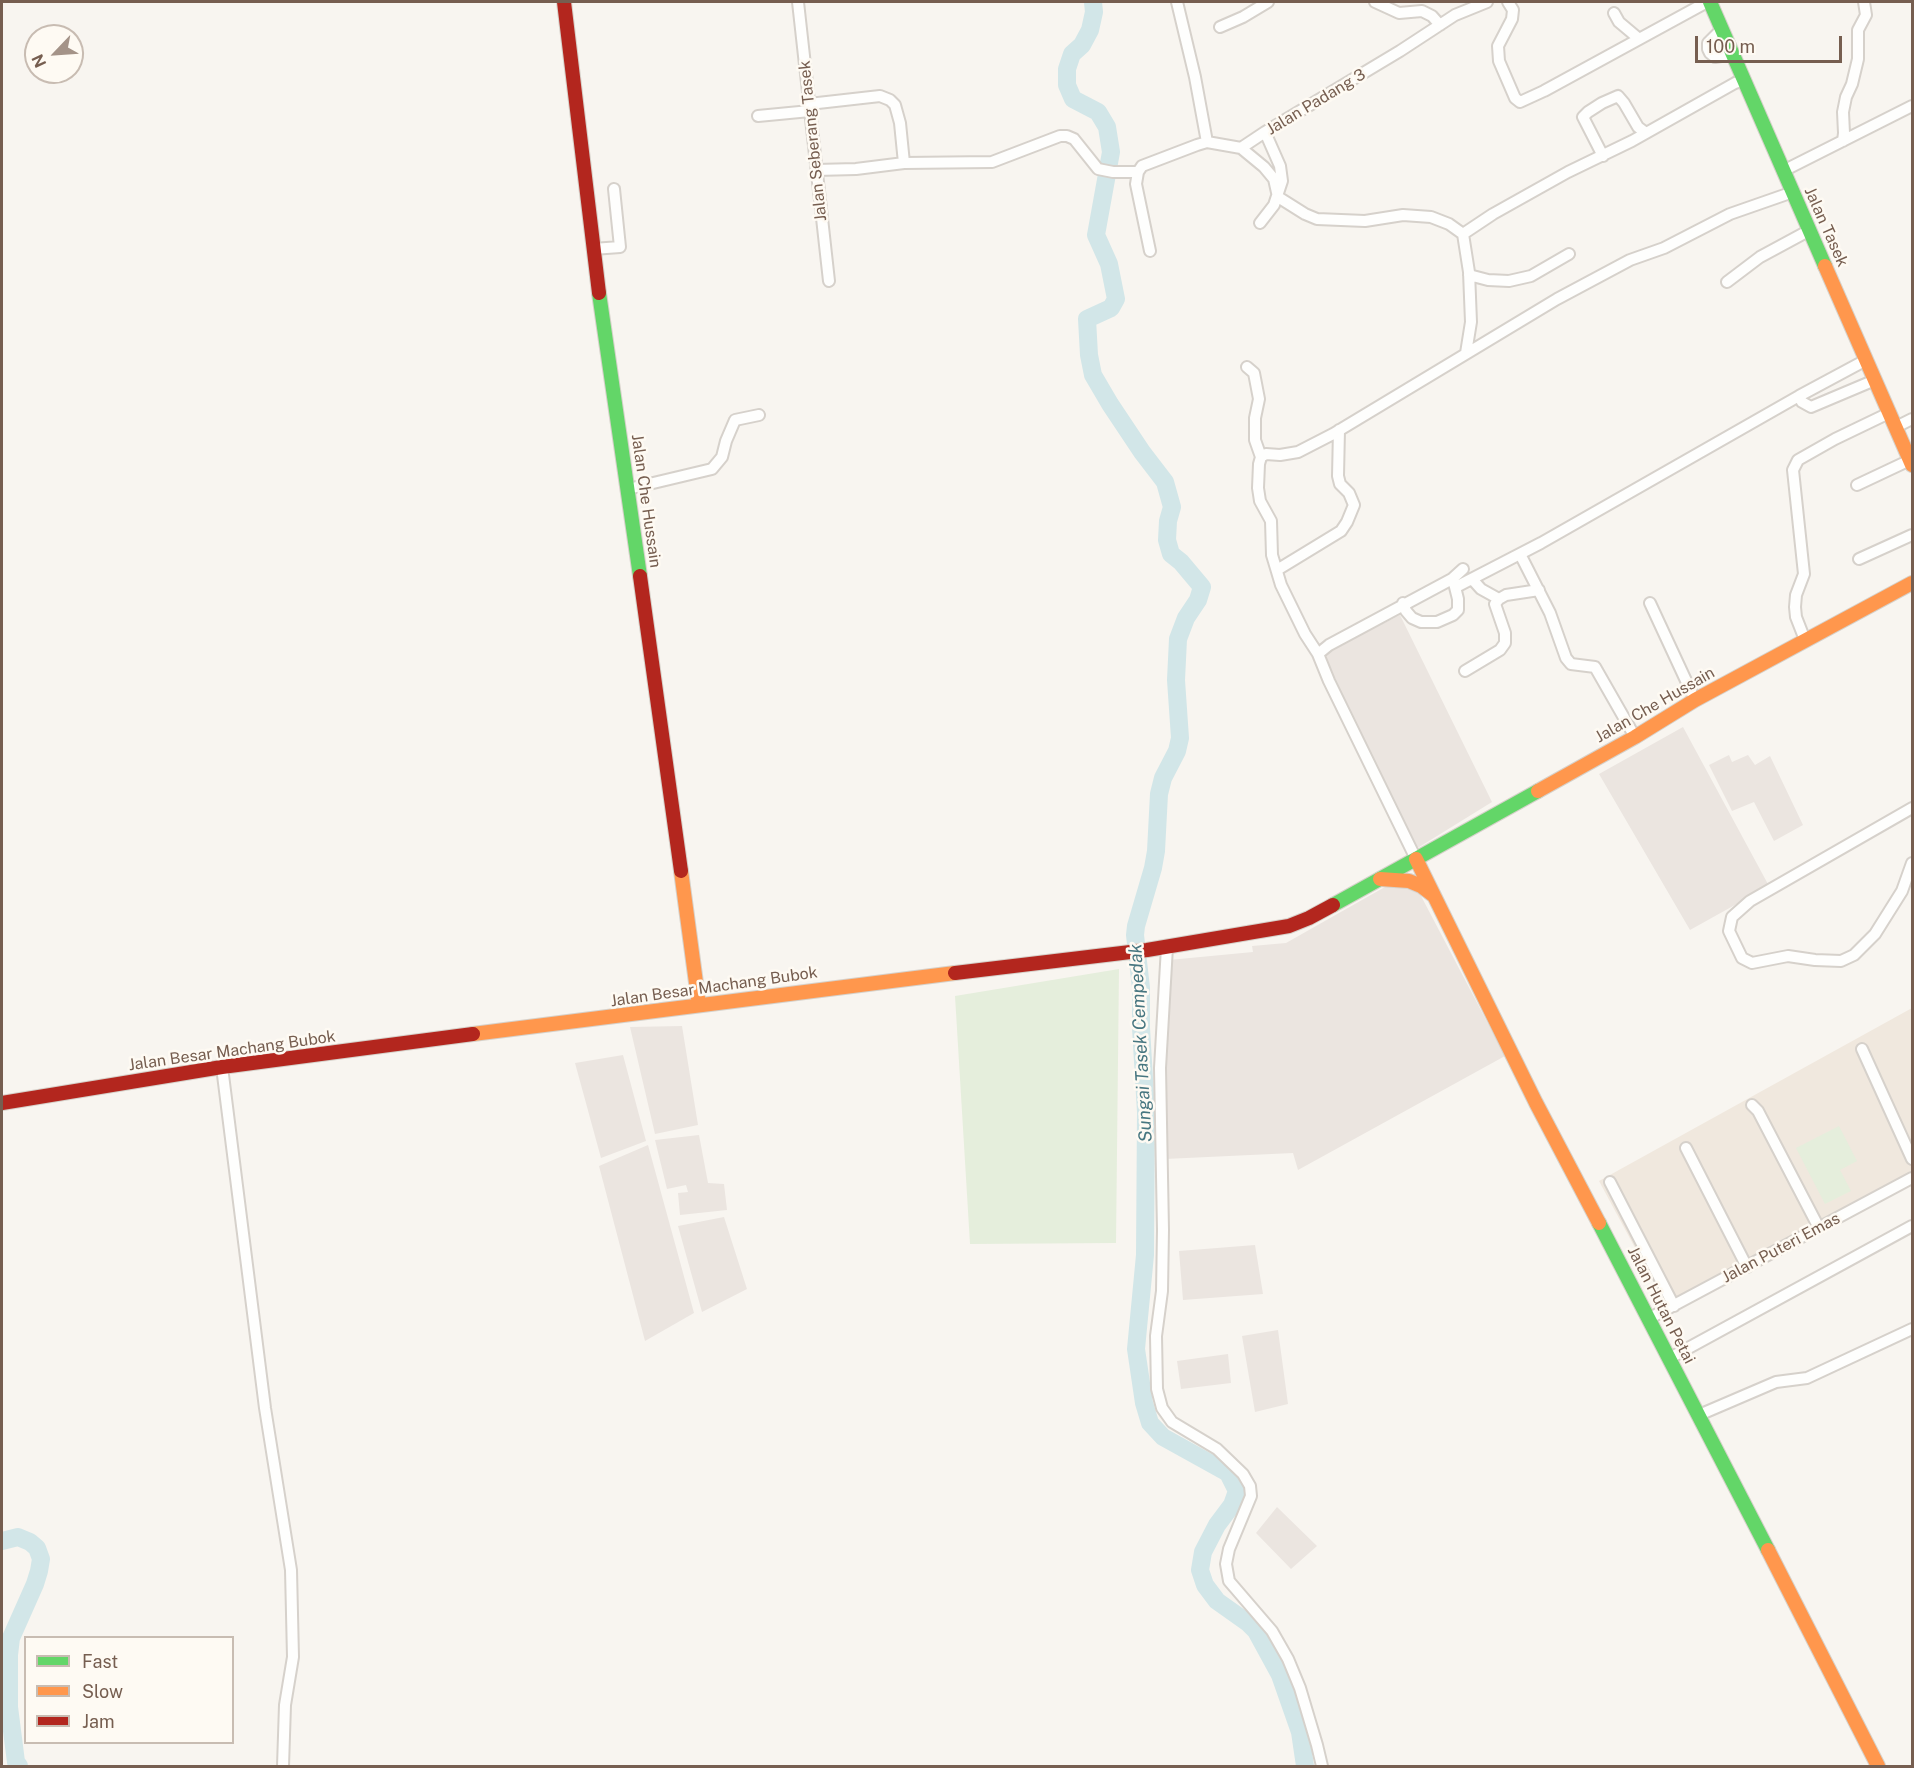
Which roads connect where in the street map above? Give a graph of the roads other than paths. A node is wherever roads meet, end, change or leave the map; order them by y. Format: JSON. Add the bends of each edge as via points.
{"nodes":[{"id":1,"x":564,"y":2,"type":"edge"},
{"id":2,"x":798,"y":2,"type":"edge"},
{"id":3,"x":1177,"y":2,"type":"edge"},
{"id":4,"x":1268,"y":2,"type":"edge"},
{"id":5,"x":1375,"y":2,"type":"edge"},
{"id":6,"x":1487,"y":2,"type":"edge"},
{"id":7,"x":1508,"y":2,"type":"edge"},
{"id":8,"x":1708,"y":2,"type":"edge"},
{"id":9,"x":1864,"y":2,"type":"edge"},
{"id":10,"x":1614,"y":13,"type":"dead end"},
{"id":11,"x":1440,"y":25,"type":"junction"},
{"id":12,"x":1220,"y":27,"type":"dead end"},
{"id":13,"x":1722,"y":29,"type":"junction"},
{"id":14,"x":1638,"y":38,"type":"junction"},
{"id":15,"x":1733,"y":54,"type":"junction"},
{"id":16,"x":1744,"y":80,"type":"junction"},
{"id":17,"x":1912,"y":106,"type":"edge"},
{"id":18,"x":809,"y":108,"type":"junction"},
{"id":19,"x":758,"y":116,"type":"dead end"},
{"id":20,"x":1265,"y":132,"type":"junction"},
{"id":21,"x":1646,"y":133,"type":"junction"},
{"id":22,"x":1843,"y":141,"type":"junction"},
{"id":23,"x":1207,"y":142,"type":"junction"},
{"id":24,"x":1241,"y":148,"type":"junction"},
{"id":25,"x":1603,"y":156,"type":"junction"},
{"id":26,"x":904,"y":163,"type":"junction"},
{"id":27,"x":816,"y":170,"type":"junction"},
{"id":28,"x":1783,"y":171,"type":"junction"},
{"id":29,"x":1138,"y":172,"type":"junction"},
{"id":30,"x":614,"y":189,"type":"dead end"},
{"id":31,"x":1793,"y":192,"type":"junction"},
{"id":32,"x":1278,"y":197,"type":"junction"},
{"id":33,"x":1260,"y":223,"type":"dead end"},
{"id":34,"x":1810,"y":230,"type":"junction"},
{"id":35,"x":1463,"y":234,"type":"junction"},
{"id":36,"x":593,"y":249,"type":"junction"},
{"id":37,"x":1150,"y":251,"type":"dead end"},
{"id":38,"x":1569,"y":254,"type":"dead end"},
{"id":39,"x":1469,"y":275,"type":"junction"},
{"id":40,"x":829,"y":281,"type":"dead end"},
{"id":41,"x":1727,"y":282,"type":"dead end"},
{"id":42,"x":1466,"y":353,"type":"junction"},
{"id":43,"x":1866,"y":360,"type":"junction"},
{"id":44,"x":1247,"y":367,"type":"dead end"},
{"id":45,"x":1875,"y":380,"type":"junction"},
{"id":46,"x":1799,"y":396,"type":"junction"},
{"id":47,"x":1889,"y":412,"type":"junction"},
{"id":48,"x":759,"y":414,"type":"dead end"},
{"id":49,"x":1912,"y":420,"type":"edge"},
{"id":50,"x":1896,"y":428,"type":"junction"},
{"id":51,"x":1340,"y":430,"type":"junction"},
{"id":52,"x":1262,"y":457,"type":"junction"},
{"id":53,"x":1911,"y":463,"type":"edge"},
{"id":54,"x":1857,"y":485,"type":"dead end"},
{"id":55,"x":628,"y":489,"type":"junction"},
{"id":56,"x":1912,"y":535,"type":"edge"},
{"id":57,"x":1520,"y":554,"type":"junction"},
{"id":58,"x":1859,"y":558,"type":"dead end"},
{"id":59,"x":1463,"y":569,"type":"dead end"},
{"id":60,"x":1277,"y":570,"type":"junction"},
{"id":61,"x":1472,"y":579,"type":"junction"},
{"id":62,"x":1454,"y":583,"type":"junction"},
{"id":63,"x":1912,"y":583,"type":"edge"},
{"id":64,"x":1539,"y":590,"type":"junction"},
{"id":65,"x":1499,"y":599,"type":"junction"},
{"id":66,"x":1650,"y":603,"type":"dead end"},
{"id":67,"x":1404,"y":605,"type":"junction"},
{"id":68,"x":1805,"y":640,"type":"junction"},
{"id":69,"x":1318,"y":654,"type":"junction"},
{"id":70,"x":1465,"y":671,"type":"dead end"},
{"id":71,"x":1695,"y":700,"type":"junction"},
{"id":72,"x":1635,"y":737,"type":"junction"},
{"id":73,"x":1912,"y":808,"type":"edge"},
{"id":74,"x":1443,"y":843,"type":"junction"},
{"id":75,"x":1416,"y":859,"type":"junction"},
{"id":76,"x":1912,"y":863,"type":"edge"},
{"id":77,"x":1380,"y":879,"type":"junction"},
{"id":78,"x":1433,"y":894,"type":"junction"},
{"id":79,"x":1167,"y":947,"type":"junction"},
{"id":80,"x":699,"y":1005,"type":"junction"},
{"id":81,"x":1862,"y":1049,"type":"dead end"},
{"id":82,"x":222,"y":1067,"type":"junction"},
{"id":83,"x":2,"y":1103,"type":"edge"},
{"id":84,"x":1752,"y":1105,"type":"dead end"},
{"id":85,"x":1686,"y":1148,"type":"dead end"},
{"id":86,"x":1912,"y":1159,"type":"edge"},
{"id":87,"x":1912,"y":1178,"type":"edge"},
{"id":88,"x":1610,"y":1182,"type":"dead end"},
{"id":89,"x":1912,"y":1226,"type":"edge"},
{"id":90,"x":1819,"y":1228,"type":"junction"},
{"id":91,"x":1747,"y":1267,"type":"junction"},
{"id":92,"x":1674,"y":1306,"type":"junction"},
{"id":93,"x":1650,"y":1318,"type":"junction"},
{"id":94,"x":1912,"y":1329,"type":"edge"},
{"id":95,"x":1670,"y":1359,"type":"junction"},
{"id":96,"x":1699,"y":1415,"type":"junction"},
{"id":97,"x":283,"y":1767,"type":"edge"},
{"id":98,"x":1322,"y":1767,"type":"edge"},
{"id":99,"x":1878,"y":1767,"type":"edge"}],
"edges":[{"from":1,"to":36,"type":"main road","name":"Jalan Che Hussain"},
{"from":2,"to":18,"type":"street","name":"Jalan Seberang Tasek"},
{"from":3,"to":23,"type":"street"},
{"from":4,"to":12,"type":"street"},
{"from":5,"to":11,"type":"street","via":[[1399,14],[1422,11]]},
{"from":6,"to":11,"type":"street","name":"Jalan Padang 3"},
{"from":7,"to":14,"type":"street","via":[[1513,10],[1512,19],[1498,45],[1499,61],[1520,102]]},
{"from":8,"to":13,"type":"main road","name":"Jalan Tasek"},
{"from":8,"to":14,"type":"street"},
{"from":9,"to":22,"type":"street","via":[[1866,15],[1858,30],[1858,59],[1843,112]]},
{"from":10,"to":14,"type":"street"},
{"from":11,"to":20,"type":"street","name":"Jalan Padang 3"},
{"from":13,"to":15,"type":"main road","name":"Jalan Tasek"},
{"from":13,"to":15,"type":"street","via":[[1708,43],[1710,53],[1715,57]]},
{"from":15,"to":16,"type":"main road","name":"Jalan Tasek"},
{"from":16,"to":21,"type":"street"},
{"from":16,"to":28,"type":"main road","name":"Jalan Tasek"},
{"from":17,"to":22,"type":"street"},
{"from":18,"to":19,"type":"street"},
{"from":18,"to":26,"type":"street","via":[[880,96],[890,100],[900,123]]},
{"from":18,"to":27,"type":"street","name":"Jalan Seberang Tasek"},
{"from":20,"to":24,"type":"street","name":"Jalan Padang 3"},
{"from":20,"to":32,"type":"street","via":[[1280,166]]},
{"from":21,"to":25,"type":"street"},
{"from":21,"to":25,"type":"street","via":[[1618,96],[1602,103],[1583,117]]},
{"from":22,"to":28,"type":"street"},
{"from":23,"to":24,"type":"street"},
{"from":23,"to":29,"type":"street","via":[[1142,166]]},
{"from":24,"to":32,"type":"street","via":[[1274,179]]},
{"from":25,"to":35,"type":"street"},
{"from":26,"to":27,"type":"street"},
{"from":26,"to":29,"type":"street","via":[[992,162],[1067,136],[1074,139],[1098,169]]},
{"from":27,"to":40,"type":"street","name":"Jalan Seberang Tasek"},
{"from":28,"to":31,"type":"main road","name":"Jalan Tasek"},
{"from":29,"to":37,"type":"street","via":[[1136,184]]},
{"from":30,"to":36,"type":"street","via":[[620,247]]},
{"from":31,"to":34,"type":"main road","name":"Jalan Tasek"},
{"from":31,"to":42,"type":"street","via":[[1730,214],[1630,261]]},
{"from":32,"to":33,"type":"street"},
{"from":32,"to":35,"type":"street","via":[[1317,219],[1431,217]]},
{"from":34,"to":41,"type":"street","via":[[1760,257]]},
{"from":34,"to":43,"type":"main road","name":"Jalan Tasek"},
{"from":35,"to":39,"type":"street"},
{"from":36,"to":55,"type":"main road","name":"Jalan Che Hussain"},
{"from":38,"to":39,"type":"street","via":[[1531,276],[1509,281]]},
{"from":39,"to":42,"type":"street","via":[[1471,322]]},
{"from":42,"to":51,"type":"street"},
{"from":43,"to":45,"type":"main road","name":"Jalan Tasek"},
{"from":43,"to":46,"type":"street"},
{"from":44,"to":52,"type":"street","via":[[1254,373],[1259,399],[1255,440]]},
{"from":45,"to":46,"type":"street","via":[[1811,407]]},
{"from":45,"to":47,"type":"main road","name":"Jalan Tasek"},
{"from":46,"to":57,"type":"street"},
{"from":47,"to":50,"type":"main road","name":"Jalan Tasek"},
{"from":47,"to":68,"type":"street","via":[[1798,460],[1793,470],[1804,574],[1795,607]]},
{"from":48,"to":55,"type":"street","via":[[735,420],[722,457],[712,469]]},
{"from":49,"to":50,"type":"street"},
{"from":50,"to":53,"type":"main road","name":"Jalan Tasek"},
{"from":51,"to":52,"type":"street","via":[[1298,452]]},
{"from":51,"to":60,"type":"street","via":[[1338,476],[1354,505],[1347,522],[1341,531]]},
{"from":52,"to":60,"type":"street","via":[[1259,495],[1271,520],[1272,555]]},
{"from":53,"to":54,"type":"street"},
{"from":55,"to":80,"type":"main road","name":"Jalan Che Hussain"},
{"from":56,"to":58,"type":"street"},
{"from":57,"to":61,"type":"street"},
{"from":57,"to":64,"type":"street"},
{"from":59,"to":62,"type":"street"},
{"from":60,"to":69,"type":"street"},
{"from":61,"to":62,"type":"street"},
{"from":61,"to":65,"type":"street"},
{"from":62,"to":67,"type":"street"},
{"from":62,"to":67,"type":"street","via":[[1458,610],[1453,615],[1437,622],[1421,622],[1412,618]]},
{"from":63,"to":68,"type":"main road","name":"Jalan Che Hussain"},
{"from":64,"to":65,"type":"street"},
{"from":64,"to":72,"type":"street","via":[[1566,658],[1572,664],[1595,667]]},
{"from":65,"to":70,"type":"street","via":[[1495,604],[1505,643]]},
{"from":66,"to":71,"type":"street"},
{"from":67,"to":69,"type":"street"},
{"from":68,"to":71,"type":"main road","name":"Jalan Che Hussain"},
{"from":69,"to":75,"type":"street"},
{"from":71,"to":72,"type":"main road","name":"Jalan Che Hussain"},
{"from":72,"to":74,"type":"main road","name":"Jalan Che Hussain"},
{"from":73,"to":76,"type":"street","via":[[1750,901],[1732,917],[1729,931],[1742,958],[1752,963],[1788,956],[1841,961],[1854,955],[1875,934],[1902,891]]},
{"from":74,"to":75,"type":"main road","name":"Jalan Che Hussain"},
{"from":74,"to":78,"type":"main road","via":[[1432,868]]},
{"from":75,"to":77,"type":"main road","name":"Jalan Besar Machang Bubok"},
{"from":75,"to":78,"type":"main road","name":"Jalan Hutan Petai"},
{"from":77,"to":78,"type":"main road","via":[[1409,881]]},
{"from":77,"to":79,"type":"main road","name":"Jalan Besar Machang Bubok","via":[[1289,926]]},
{"from":78,"to":93,"type":"main road","name":"Jalan Hutan Petai","via":[[1536,1103]]},
{"from":79,"to":80,"type":"main road","name":"Jalan Besar Machang Bubok"},
{"from":79,"to":98,"type":"street","via":[[1160,1068],[1163,1230],[1157,1389],[1162,1408],[1172,1422],[1217,1449],[1250,1485],[1251,1496],[1229,1549],[1229,1581],[1272,1630],[1288,1659]]},
{"from":80,"to":82,"type":"main road","name":"Jalan Besar Machang Bubok"},
{"from":81,"to":86,"type":"street"},
{"from":82,"to":83,"type":"main road","name":"Jalan Besar Machang Bubok"},
{"from":82,"to":97,"type":"street","via":[[265,1408],[291,1570],[293,1657],[285,1704]]},
{"from":84,"to":90,"type":"street"},
{"from":85,"to":91,"type":"street"},
{"from":87,"to":90,"type":"street","name":"Jalan Puteri Emas"},
{"from":88,"to":92,"type":"street"},
{"from":89,"to":95,"type":"street"},
{"from":90,"to":91,"type":"street","name":"Jalan Puteri Emas"},
{"from":91,"to":92,"type":"street","name":"Jalan Puteri Emas"},
{"from":92,"to":93,"type":"street","name":"Jalan Puteri Emas"},
{"from":93,"to":95,"type":"main road","name":"Jalan Hutan Petai"},
{"from":94,"to":96,"type":"street","via":[[1807,1378],[1776,1382]]},
{"from":95,"to":96,"type":"main road","name":"Jalan Hutan Petai"},
{"from":96,"to":99,"type":"main road","name":"Jalan Hutan Petai"}]}
